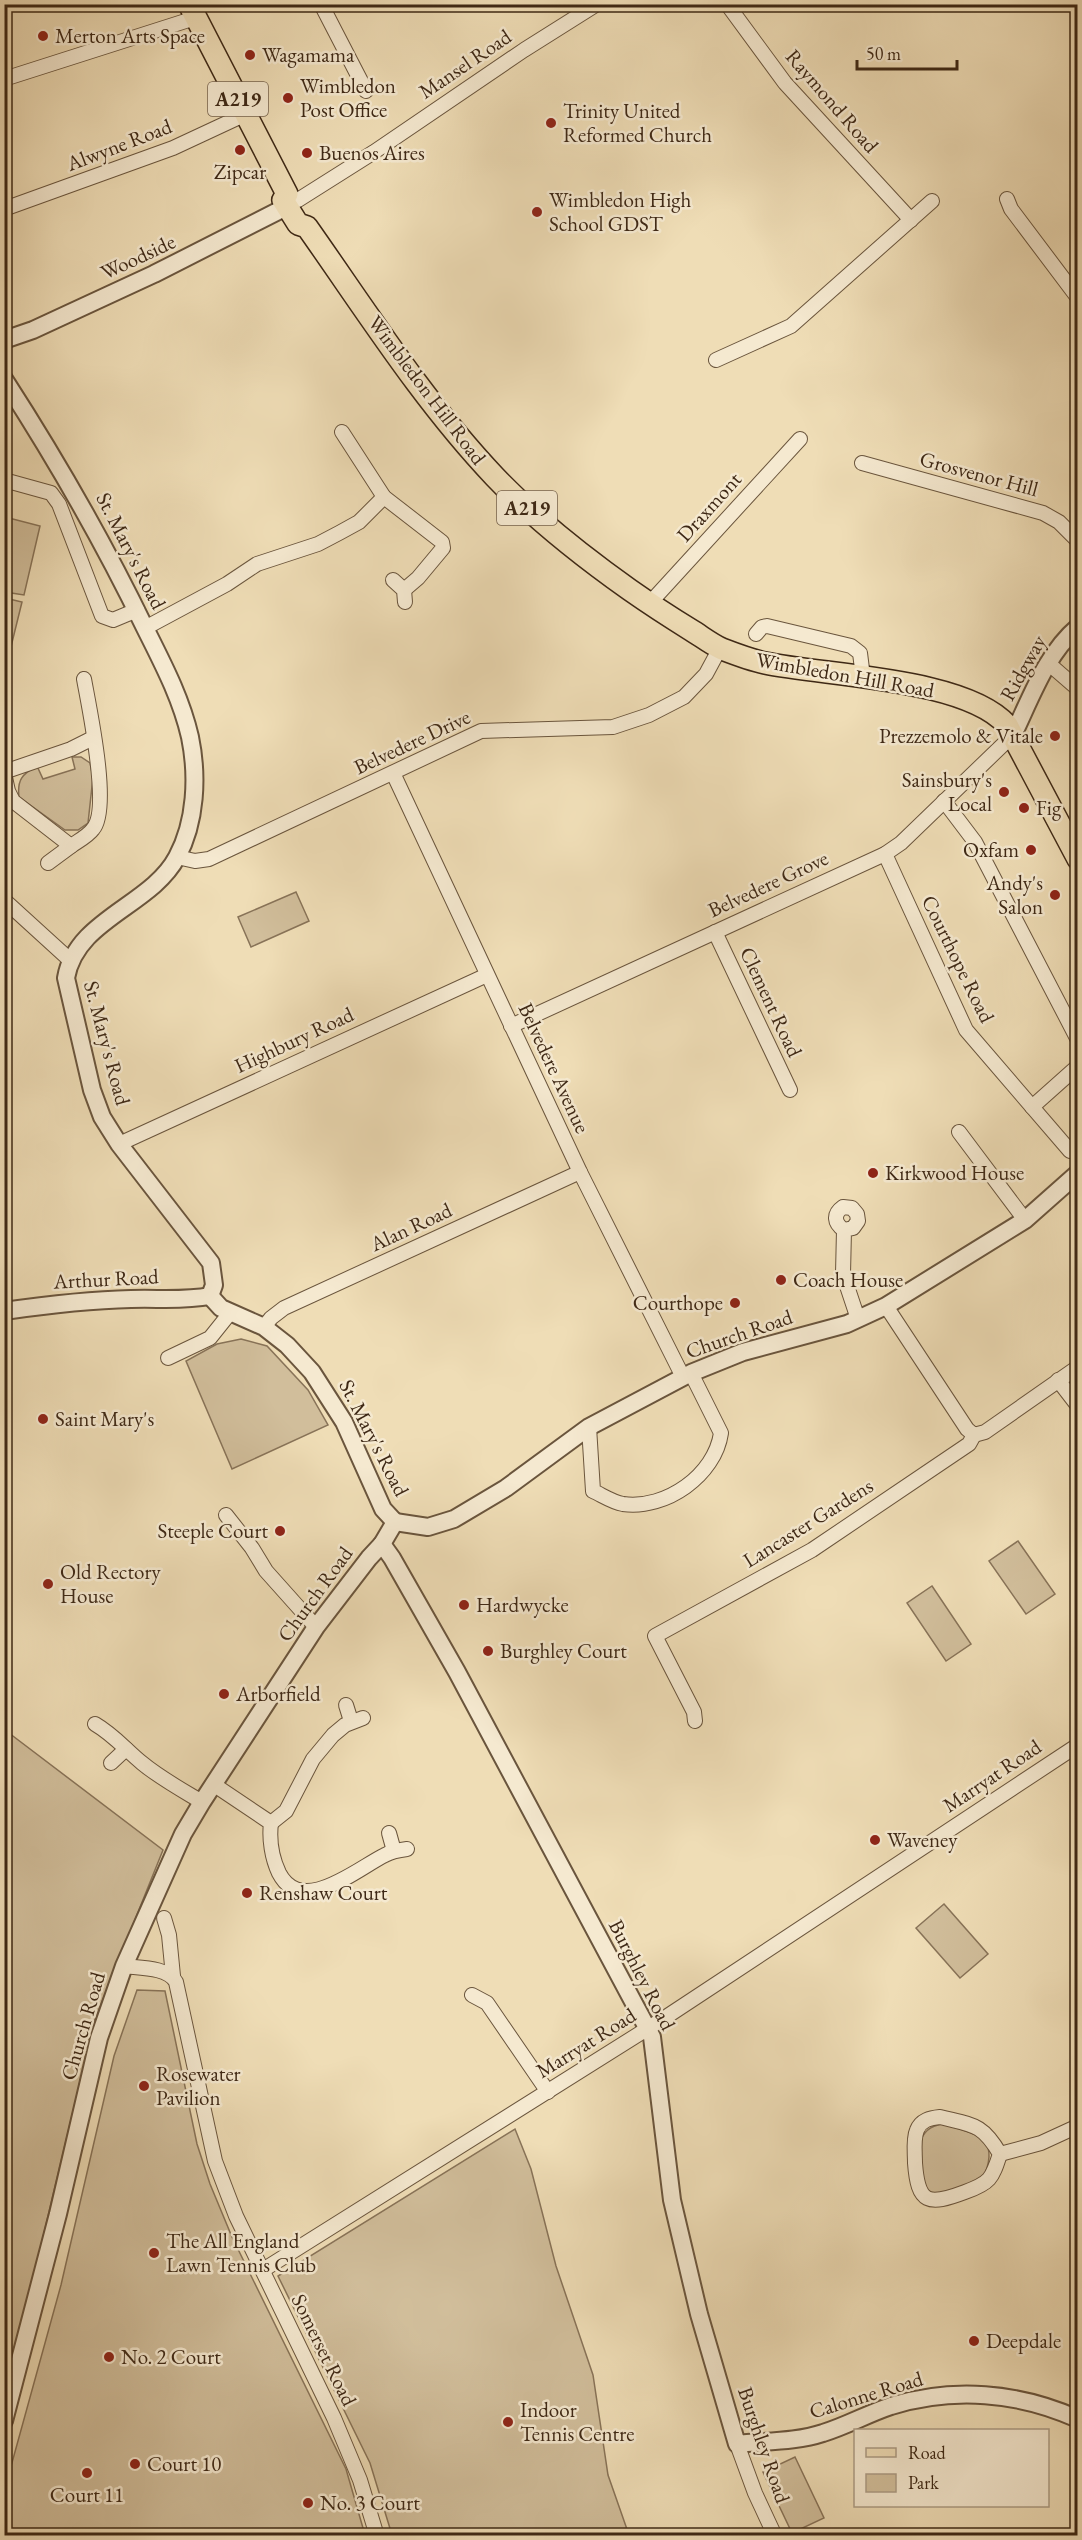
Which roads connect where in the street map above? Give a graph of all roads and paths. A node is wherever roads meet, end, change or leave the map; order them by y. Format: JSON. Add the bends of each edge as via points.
{"nodes":[{"id":1,"x":321,"y":4,"type":"edge"},
{"id":2,"x":597,"y":4,"type":"edge"},
{"id":3,"x":727,"y":4,"type":"edge"},
{"id":4,"x":192,"y":11,"type":"edge"},
{"id":5,"x":4,"y":79,"type":"edge"},
{"id":6,"x":366,"y":91,"type":"dead end"},
{"id":7,"x":246,"y":114,"type":"junction"},
{"id":8,"x":290,"y":200,"type":"junction"},
{"id":9,"x":1007,"y":200,"type":"dead end"},
{"id":10,"x":932,"y":201,"type":"dead end"},
{"id":11,"x":4,"y":209,"type":"edge"},
{"id":12,"x":911,"y":220,"type":"junction"},
{"id":13,"x":1077,"y":298,"type":"edge"},
{"id":14,"x":4,"y":340,"type":"edge"},
{"id":15,"x":716,"y":360,"type":"dead end"},
{"id":16,"x":4,"y":379,"type":"edge"},
{"id":17,"x":342,"y":432,"type":"dead end"},
{"id":18,"x":800,"y":439,"type":"dead end"},
{"id":19,"x":351,"y":445,"type":"junction"},
{"id":20,"x":340,"y":455,"type":"dead end"},
{"id":21,"x":862,"y":463,"type":"dead end"},
{"id":22,"x":4,"y":480,"type":"edge"},
{"id":23,"x":384,"y":497,"type":"junction"},
{"id":24,"x":1077,"y":541,"type":"edge"},
{"id":25,"x":401,"y":591,"type":"dead end"},
{"id":26,"x":650,"y":604,"type":"junction"},
{"id":27,"x":137,"y":610,"type":"junction"},
{"id":28,"x":1077,"y":627,"type":"edge"},
{"id":29,"x":146,"y":628,"type":"junction"},
{"id":30,"x":756,"y":634,"type":"dead end"},
{"id":31,"x":720,"y":648,"type":"junction"},
{"id":32,"x":1048,"y":663,"type":"junction"},
{"id":33,"x":863,"y":677,"type":"junction"},
{"id":34,"x":84,"y":679,"type":"dead end"},
{"id":35,"x":1077,"y":689,"type":"edge"},
{"id":36,"x":1012,"y":735,"type":"junction"},
{"id":37,"x":93,"y":738,"type":"junction"},
{"id":38,"x":4,"y":772,"type":"edge"},
{"id":39,"x":393,"y":773,"type":"junction"},
{"id":40,"x":944,"y":801,"type":"junction"},
{"id":41,"x":71,"y":846,"type":"junction"},
{"id":42,"x":885,"y":854,"type":"junction"},
{"id":43,"x":177,"y":857,"type":"junction"},
{"id":44,"x":1077,"y":859,"type":"edge"},
{"id":45,"x":48,"y":863,"type":"dead end"},
{"id":46,"x":4,"y":900,"type":"edge"},
{"id":47,"x":715,"y":932,"type":"junction"},
{"id":48,"x":71,"y":961,"type":"junction"},
{"id":49,"x":487,"y":975,"type":"junction"},
{"id":50,"x":511,"y":1026,"type":"junction"},
{"id":51,"x":1077,"y":1040,"type":"edge"},
{"id":52,"x":1077,"y":1066,"type":"edge"},
{"id":53,"x":790,"y":1090,"type":"dead end"},
{"id":54,"x":1032,"y":1107,"type":"junction"},
{"id":55,"x":959,"y":1132,"type":"dead end"},
{"id":56,"x":119,"y":1144,"type":"junction"},
{"id":57,"x":1077,"y":1152,"type":"edge"},
{"id":58,"x":580,"y":1172,"type":"junction"},
{"id":59,"x":1077,"y":1173,"type":"edge"},
{"id":60,"x":1025,"y":1220,"type":"junction"},
{"id":61,"x":844,"y":1230,"type":"dead end"},
{"id":62,"x":210,"y":1296,"type":"junction"},
{"id":63,"x":886,"y":1306,"type":"junction"},
{"id":64,"x":4,"y":1311,"type":"edge"},
{"id":65,"x":230,"y":1313,"type":"junction"},
{"id":66,"x":858,"y":1319,"type":"junction"},
{"id":67,"x":264,"y":1327,"type":"junction"},
{"id":68,"x":168,"y":1358,"type":"dead end"},
{"id":69,"x":1077,"y":1367,"type":"edge"},
{"id":70,"x":687,"y":1375,"type":"junction"},
{"id":71,"x":1058,"y":1380,"type":"junction"},
{"id":72,"x":1077,"y":1406,"type":"edge"},
{"id":73,"x":589,"y":1427,"type":"junction"},
{"id":74,"x":974,"y":1435,"type":"junction"},
{"id":75,"x":226,"y":1515,"type":"dead end"},
{"id":76,"x":395,"y":1522,"type":"junction"},
{"id":77,"x":382,"y":1544,"type":"junction"},
{"id":78,"x":316,"y":1627,"type":"junction"},
{"id":79,"x":346,"y":1705,"type":"dead end"},
{"id":80,"x":695,"y":1721,"type":"dead end"},
{"id":81,"x":95,"y":1724,"type":"dead end"},
{"id":82,"x":1077,"y":1744,"type":"edge"},
{"id":83,"x":126,"y":1749,"type":"junction"},
{"id":84,"x":111,"y":1763,"type":"dead end"},
{"id":85,"x":213,"y":1784,"type":"junction"},
{"id":86,"x":202,"y":1802,"type":"junction"},
{"id":87,"x":271,"y":1823,"type":"junction"},
{"id":88,"x":389,"y":1833,"type":"dead end"},
{"id":89,"x":164,"y":1918,"type":"dead end"},
{"id":90,"x":124,"y":1966,"type":"junction"},
{"id":91,"x":172,"y":1976,"type":"junction"},
{"id":92,"x":472,"y":1995,"type":"dead end"},
{"id":93,"x":648,"y":2028,"type":"junction"},
{"id":94,"x":548,"y":2092,"type":"junction"},
{"id":95,"x":1077,"y":2126,"type":"edge"},
{"id":96,"x":1000,"y":2154,"type":"junction"},
{"id":97,"x":263,"y":2270,"type":"junction"},
{"id":98,"x":1077,"y":2419,"type":"edge"},
{"id":99,"x":4,"y":2421,"type":"edge"},
{"id":100,"x":737,"y":2444,"type":"junction"},
{"id":101,"x":377,"y":2535,"type":"edge"},
{"id":102,"x":775,"y":2535,"type":"edge"}],
"edges":[{"from":1,"to":6,"type":"street"},
{"from":2,"to":8,"type":"street","name":"Mansel Road","via":[[345,170]]},
{"from":3,"to":12,"type":"street","name":"Raymond Road","via":[[785,83]]},
{"from":4,"to":5,"type":"street"},
{"from":4,"to":7,"type":"main road","name":"Wimbledon Hill Road","number":"A219"},
{"from":7,"to":8,"type":"main road","name":"Wimbledon Hill Road","number":"A219"},
{"from":7,"to":11,"type":"street","name":"Alwyne Road","via":[[173,148]]},
{"from":8,"to":14,"type":"street","name":"Woodside","via":[[154,274]]},
{"from":8,"to":26,"type":"main road","name":"Wimbledon Hill Road","number":"A219","via":[[308,219],[307,227],[414,380],[495,477],[576,551]]},
{"from":9,"to":13,"type":"street"},
{"from":10,"to":12,"type":"street"},
{"from":12,"to":15,"type":"street","via":[[791,326]]},
{"from":16,"to":27,"type":"street","name":"St. Mary's Road","via":[[67,477]]},
{"from":17,"to":19,"type":"street"},
{"from":18,"to":26,"type":"street","name":"Draxmont"},
{"from":19,"to":20,"type":"street"},
{"from":19,"to":23,"type":"street"},
{"from":21,"to":24,"type":"street","name":"Grosvenor Hill","via":[[1043,513],[1059,522]]},
{"from":22,"to":27,"type":"street","via":[[51,493],[59,504],[102,616],[113,620]]},
{"from":23,"to":25,"type":"street","via":[[442,542],[443,548]]},
{"from":23,"to":29,"type":"street","via":[[359,522],[318,544],[257,564]]},
{"from":26,"to":31,"type":"main road","name":"Wimbledon Hill Road","number":"A219"},
{"from":27,"to":29,"type":"street","name":"St. Mary's Road"},
{"from":28,"to":32,"type":"street","name":"Ridgway"},
{"from":29,"to":43,"type":"street","name":"St. Mary's Road","via":[[184,714],[194,763],[191,815]]},
{"from":30,"to":33,"type":"street","via":[[767,626],[851,646],[860,653]]},
{"from":31,"to":33,"type":"main road","name":"Wimbledon Hill Road","number":"A219","via":[[763,663]]},
{"from":31,"to":39,"type":"street","name":"Belvedere Drive","via":[[706,674],[684,697],[649,715],[613,727],[481,731]]},
{"from":32,"to":35,"type":"street"},
{"from":32,"to":36,"type":"street","name":"Ridgway"},
{"from":33,"to":36,"type":"main road","name":"Wimbledon Hill Road","number":"A219","via":[[906,683],[953,696],[998,714]]},
{"from":34,"to":37,"type":"street"},
{"from":36,"to":40,"type":"street","name":"Belvedere Grove"},
{"from":36,"to":44,"type":"main road","number":"A219"},
{"from":37,"to":38,"type":"street"},
{"from":37,"to":41,"type":"street","via":[[99,760],[100,813],[94,829]]},
{"from":38,"to":41,"type":"street","via":[[13,801]]},
{"from":39,"to":43,"type":"street","name":"Belvedere Drive","via":[[209,859]]},
{"from":39,"to":49,"type":"street","name":"Belvedere Avenue"},
{"from":40,"to":42,"type":"street","name":"Belvedere Grove"},
{"from":40,"to":51,"type":"street","via":[[975,842]]},
{"from":41,"to":45,"type":"street"},
{"from":42,"to":47,"type":"street","name":"Belvedere Grove"},
{"from":42,"to":54,"type":"street","name":"Courthope Road","via":[[966,1030]]},
{"from":43,"to":48,"type":"street","name":"St. Mary's Road","via":[[162,878],[81,944]]},
{"from":46,"to":48,"type":"street"},
{"from":47,"to":50,"type":"street","name":"Belvedere Grove"},
{"from":47,"to":53,"type":"street","name":"Clement Road"},
{"from":48,"to":56,"type":"street","name":"St. Mary's Road","via":[[67,990],[92,1090],[102,1117]]},
{"from":49,"to":50,"type":"street","name":"Belvedere Avenue"},
{"from":49,"to":56,"type":"street","name":"Highbury Road"},
{"from":50,"to":58,"type":"street","name":"Belvedere Avenue"},
{"from":52,"to":54,"type":"street"},
{"from":54,"to":57,"type":"street","name":"Courthope Road","via":[[1070,1151]]},
{"from":55,"to":60,"type":"street"},
{"from":56,"to":62,"type":"street","name":"St. Mary's Road","via":[[211,1263],[214,1285]]},
{"from":58,"to":67,"type":"street","name":"Alan Road","via":[[284,1308]]},
{"from":58,"to":70,"type":"street","name":"Belvedere Avenue"},
{"from":59,"to":60,"type":"street","name":"Church Road"},
{"from":60,"to":63,"type":"street","name":"Church Road"},
{"from":61,"to":66,"type":"street","via":[[843,1274]]},
{"from":62,"to":64,"type":"street","name":"Arthur Road","via":[[64,1302]]},
{"from":62,"to":65,"type":"street","name":"St. Mary's Road"},
{"from":63,"to":66,"type":"street","name":"Church Road"},
{"from":63,"to":74,"type":"street"},
{"from":65,"to":67,"type":"street","name":"St. Mary's Road"},
{"from":65,"to":68,"type":"street","via":[[210,1338]]},
{"from":66,"to":70,"type":"street","name":"Church Road","via":[[743,1352]]},
{"from":67,"to":76,"type":"street","name":"St. Mary's Road","via":[[287,1344],[312,1372],[344,1422],[383,1509]]},
{"from":69,"to":71,"type":"street","name":"Lancaster Gardens"},
{"from":70,"to":73,"type":"street","name":"Church Road"},
{"from":70,"to":73,"type":"street","via":[[721,1433],[715,1456],[706,1470],[676,1492],[623,1504],[592,1491]]},
{"from":71,"to":72,"type":"street"},
{"from":71,"to":74,"type":"street","name":"Lancaster Gardens","via":[[985,1432]]},
{"from":73,"to":76,"type":"street","name":"Church Road","via":[[506,1488],[454,1519],[428,1527]]},
{"from":74,"to":80,"type":"street","name":"Lancaster Gardens","via":[[969,1444],[812,1550],[652,1630]]},
{"from":75,"to":78,"type":"street","via":[[266,1571]]},
{"from":76,"to":77,"type":"street","name":"Church Road"},
{"from":77,"to":78,"type":"street","name":"Church Road"},
{"from":77,"to":93,"type":"street","name":"Burghley Road","via":[[457,1672]]},
{"from":78,"to":85,"type":"street","name":"Church Road"},
{"from":79,"to":87,"type":"street","via":[[357,1720],[333,1735],[313,1759],[286,1811]]},
{"from":81,"to":83,"type":"street","via":[[113,1734]]},
{"from":82,"to":93,"type":"street","name":"Marryat Road"},
{"from":83,"to":84,"type":"street"},
{"from":83,"to":86,"type":"street","via":[[145,1766]]},
{"from":85,"to":86,"type":"street","name":"Church Road"},
{"from":85,"to":87,"type":"street"},
{"from":86,"to":90,"type":"street","name":"Church Road","via":[[183,1834]]},
{"from":87,"to":88,"type":"street","via":[[272,1851],[278,1870],[285,1882],[307,1890],[330,1887],[401,1850]]},
{"from":89,"to":91,"type":"street","name":"Somerset Road"},
{"from":90,"to":91,"type":"street"},
{"from":90,"to":99,"type":"street","name":"Church Road","via":[[99,2038]]},
{"from":91,"to":97,"type":"street","name":"Somerset Road","via":[[215,2161]]},
{"from":92,"to":94,"type":"street","via":[[487,2003]]},
{"from":93,"to":94,"type":"street","name":"Marryat Road"},
{"from":93,"to":100,"type":"street","name":"Burghley Road","via":[[654,2042],[672,2200],[699,2314]]},
{"from":94,"to":97,"type":"street","name":"Marryat Road"},
{"from":95,"to":96,"type":"street","via":[[1041,2143]]},
{"from":96,"to":96,"type":"street","via":[[989,2135],[978,2127],[930,2118],[917,2130],[918,2189],[924,2196],[941,2201],[985,2184]]},
{"from":97,"to":101,"type":"street","name":"Somerset Road","via":[[334,2418],[360,2480]]},
{"from":98,"to":100,"type":"street","name":"Calonne Road","via":[[1026,2400],[956,2394],[912,2400],[822,2433]]},
{"from":100,"to":102,"type":"street","name":"Burghley Road"}]}
